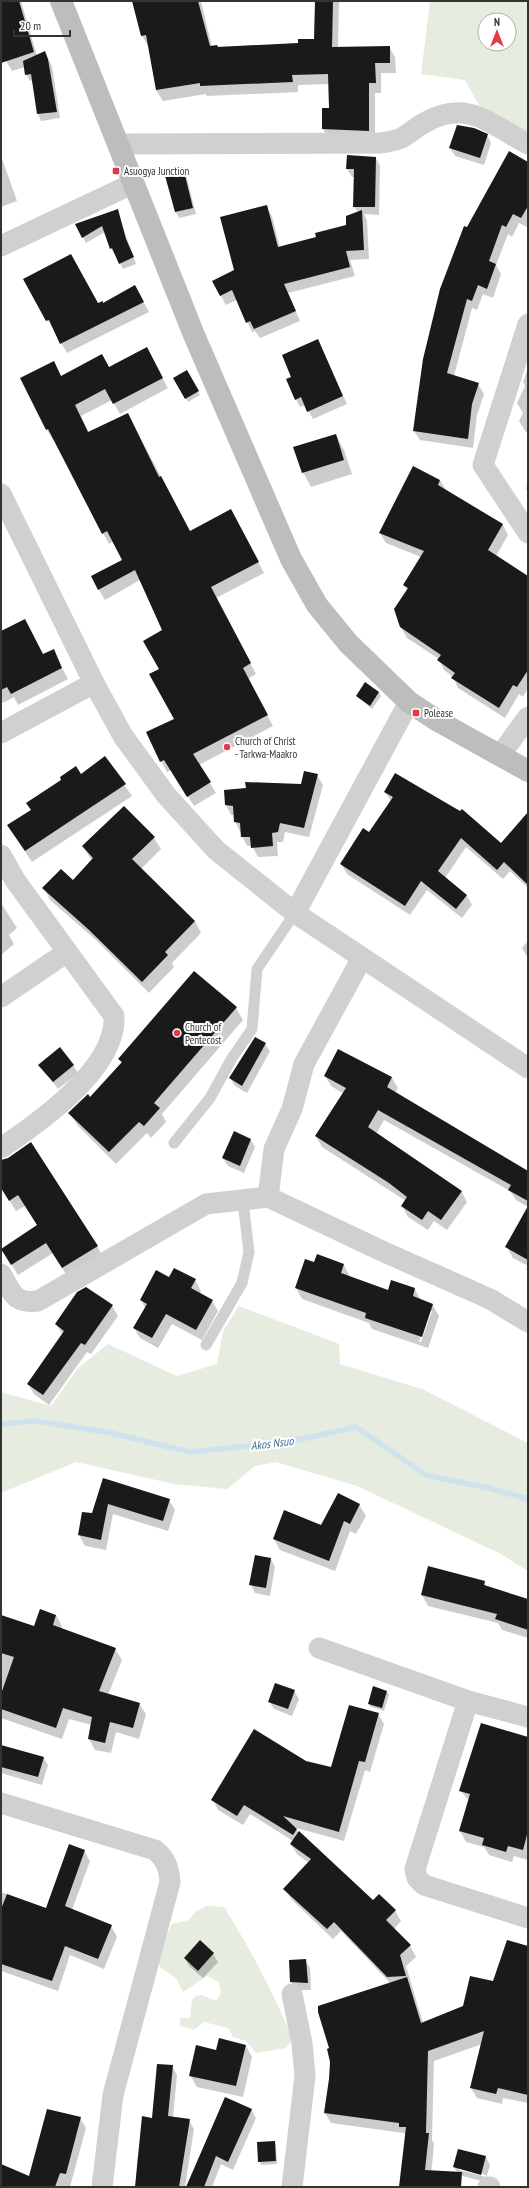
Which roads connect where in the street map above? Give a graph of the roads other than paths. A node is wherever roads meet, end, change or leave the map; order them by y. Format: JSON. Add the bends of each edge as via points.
{"nodes":[{"id":1,"x":62,"y":1,"type":"edge"},
{"id":2,"x":118,"y":144,"type":"junction"},
{"id":3,"x":528,"y":144,"type":"edge"},
{"id":4,"x":134,"y":183,"type":"junction"},
{"id":5,"x":1,"y":246,"type":"edge"},
{"id":6,"x":528,"y":324,"type":"edge"},
{"id":7,"x":1,"y":494,"type":"edge"},
{"id":8,"x":528,"y":533,"type":"edge"},
{"id":9,"x":94,"y":683,"type":"junction"},
{"id":10,"x":409,"y":702,"type":"junction"},
{"id":11,"x":528,"y":717,"type":"edge"},
{"id":12,"x":1,"y":733,"type":"edge"},
{"id":13,"x":501,"y":754,"type":"junction"},
{"id":14,"x":528,"y":771,"type":"edge"},
{"id":15,"x":1,"y":855,"type":"edge"},
{"id":16,"x":295,"y":913,"type":"junction"},
{"id":17,"x":67,"y":952,"type":"junction"},
{"id":18,"x":362,"y":958,"type":"junction"},
{"id":19,"x":1,"y":997,"type":"edge"},
{"id":20,"x":528,"y":1068,"type":"edge"},
{"id":21,"x":174,"y":1143,"type":"dead end"},
{"id":22,"x":1,"y":1148,"type":"edge"},
{"id":23,"x":268,"y":1197,"type":"junction"},
{"id":24,"x":243,"y":1202,"type":"junction"},
{"id":25,"x":1,"y":1274,"type":"edge"},
{"id":26,"x":528,"y":1322,"type":"edge"},
{"id":27,"x":206,"y":1345,"type":"dead end"},
{"id":28,"x":319,"y":1648,"type":"dead end"},
{"id":29,"x":468,"y":1701,"type":"junction"},
{"id":30,"x":528,"y":1717,"type":"edge"},
{"id":31,"x":1,"y":1804,"type":"edge"},
{"id":32,"x":528,"y":1918,"type":"edge"},
{"id":33,"x":292,"y":1994,"type":"dead end"},
{"id":34,"x":102,"y":2187,"type":"edge"},
{"id":35,"x":292,"y":2187,"type":"edge"}],
"edges":[{"from":1,"to":2,"type":"street"},
{"from":2,"to":3,"type":"street","via":[[387,142],[409,135],[423,124],[446,113],[461,111],[475,115]]},
{"from":2,"to":4,"type":"street"},
{"from":4,"to":5,"type":"street"},
{"from":4,"to":10,"type":"street","via":[[194,335],[291,559],[321,611],[348,643]]},
{"from":6,"to":8,"type":"street","via":[[482,465]]},
{"from":7,"to":9,"type":"street"},
{"from":9,"to":12,"type":"street"},
{"from":9,"to":16,"type":"street","via":[[123,736],[166,795],[216,850]]},
{"from":10,"to":13,"type":"street","via":[[438,721]]},
{"from":10,"to":16,"type":"street"},
{"from":11,"to":13,"type":"street"},
{"from":13,"to":14,"type":"street"},
{"from":15,"to":17,"type":"street"},
{"from":16,"to":18,"type":"street"},
{"from":16,"to":21,"type":"lane","via":[[257,969],[252,1029],[232,1058],[210,1098]]},
{"from":17,"to":19,"type":"street"},
{"from":17,"to":22,"type":"street","via":[[114,1016],[115,1027],[99,1063],[85,1081],[27,1131]]},
{"from":18,"to":20,"type":"street"},
{"from":18,"to":23,"type":"street","via":[[304,1064],[292,1109],[274,1149]]},
{"from":23,"to":24,"type":"street"},
{"from":23,"to":26,"type":"street","via":[[490,1299]]},
{"from":24,"to":25,"type":"street","via":[[206,1204],[38,1301],[25,1303],[15,1297]]},
{"from":24,"to":27,"type":"lane","via":[[250,1252],[242,1283]]},
{"from":28,"to":29,"type":"street"},
{"from":29,"to":30,"type":"street"},
{"from":29,"to":32,"type":"street","via":[[415,1869],[417,1878],[424,1884]]},
{"from":31,"to":34,"type":"street","via":[[155,1850],[164,1857],[169,1872],[170,1882],[113,2095]]},
{"from":33,"to":35,"type":"street","via":[[302,2043],[305,2076]]}]}
